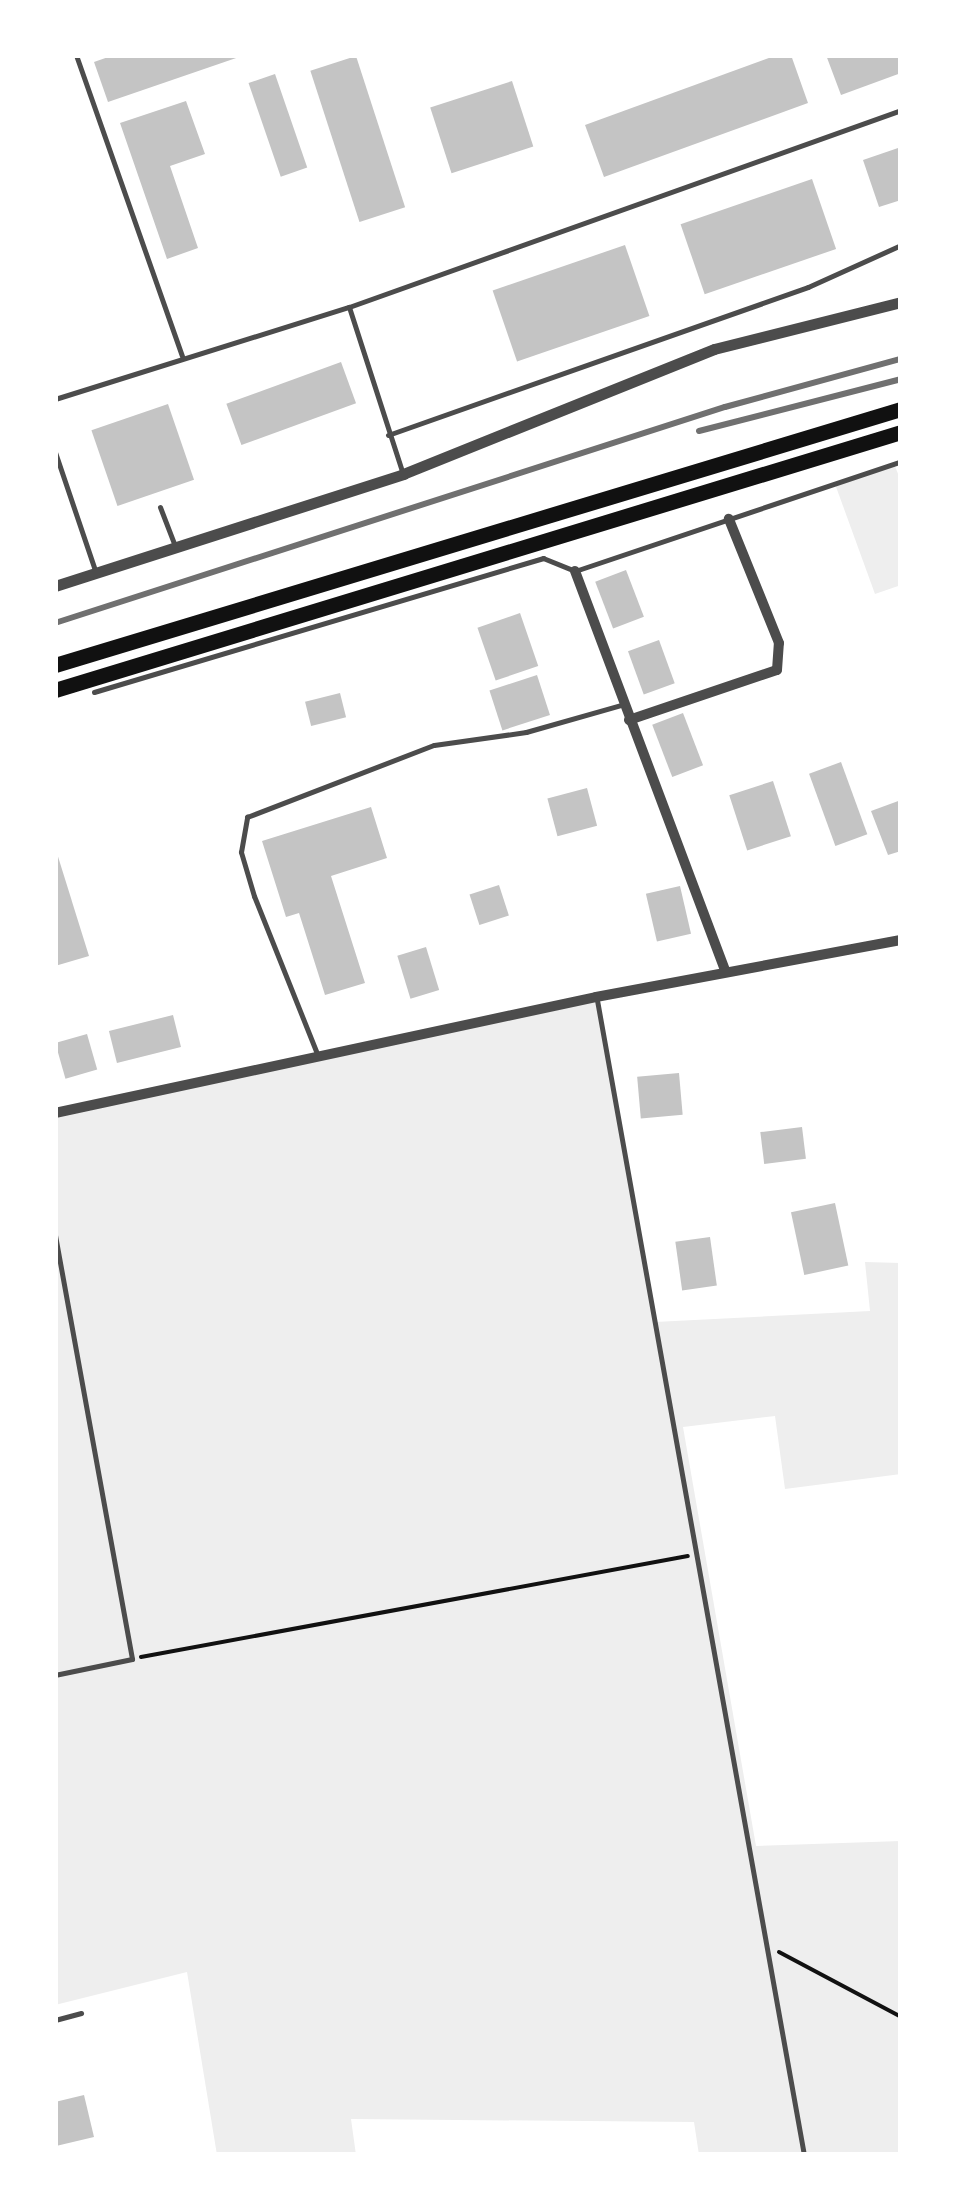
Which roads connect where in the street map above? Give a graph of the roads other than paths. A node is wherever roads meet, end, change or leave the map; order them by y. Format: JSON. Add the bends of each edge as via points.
{"nodes":[{"id":1,"x":76,"y":55,"type":"edge"},
{"id":2,"x":901,"y":110,"type":"edge"},
{"id":3,"x":901,"y":246,"type":"edge"},
{"id":4,"x":901,"y":302,"type":"edge"},
{"id":5,"x":349,"y":306,"type":"junction"},
{"id":6,"x":182,"y":356,"type":"junction"},
{"id":7,"x":55,"y":399,"type":"edge"},
{"id":8,"x":901,"y":409,"type":"edge"},
{"id":9,"x":901,"y":432,"type":"edge"},
{"id":10,"x":388,"y":435,"type":"junction"},
{"id":11,"x":55,"y":452,"type":"edge"},
{"id":12,"x":901,"y":461,"type":"edge"},
{"id":13,"x":403,"y":474,"type":"junction"},
{"id":14,"x":160,"y":507,"type":"dead end"},
{"id":15,"x":729,"y":519,"type":"junction"},
{"id":16,"x":176,"y":548,"type":"junction"},
{"id":17,"x":574,"y":570,"type":"junction"},
{"id":18,"x":96,"y":573,"type":"junction"},
{"id":19,"x":55,"y":586,"type":"edge"},
{"id":20,"x":55,"y":665,"type":"edge"},
{"id":21,"x":95,"y":684,"type":"junction"},
{"id":22,"x":55,"y":690,"type":"edge"},
{"id":23,"x":624,"y":704,"type":"junction"},
{"id":24,"x":629,"y":720,"type":"junction"},
{"id":25,"x":901,"y":940,"type":"edge"},
{"id":26,"x":725,"y":971,"type":"junction"},
{"id":27,"x":596,"y":997,"type":"junction"},
{"id":28,"x":318,"y":1056,"type":"junction"},
{"id":29,"x":55,"y":1113,"type":"edge"},
{"id":30,"x":55,"y":1235,"type":"edge"},
{"id":31,"x":55,"y":1676,"type":"edge"},
{"id":32,"x":82,"y":2014,"type":"dead end"},
{"id":33,"x":55,"y":2020,"type":"edge"},
{"id":34,"x":804,"y":2155,"type":"edge"}],
"edges":[{"from":1,"to":6,"type":"lane"},
{"from":2,"to":5,"type":"lane"},
{"from":3,"to":10,"type":"lane","via":[[808,287]]},
{"from":4,"to":13,"type":"street","via":[[714,349]]},
{"from":5,"to":6,"type":"lane"},
{"from":5,"to":10,"type":"lane"},
{"from":6,"to":7,"type":"lane"},
{"from":8,"to":20,"type":"main road"},
{"from":9,"to":21,"type":"main road"},
{"from":10,"to":13,"type":"lane"},
{"from":11,"to":18,"type":"lane"},
{"from":12,"to":15,"type":"lane"},
{"from":13,"to":16,"type":"street"},
{"from":14,"to":16,"type":"lane"},
{"from":15,"to":17,"type":"lane"},
{"from":15,"to":24,"type":"street","via":[[779,643],[777,670]]},
{"from":16,"to":18,"type":"street"},
{"from":17,"to":21,"type":"lane","via":[[543,558]]},
{"from":17,"to":23,"type":"street"},
{"from":18,"to":19,"type":"street"},
{"from":21,"to":22,"type":"main road"},
{"from":23,"to":24,"type":"street"},
{"from":23,"to":28,"type":"lane","via":[[526,732],[434,745],[247,816],[241,852],[254,896]]},
{"from":24,"to":26,"type":"street"},
{"from":25,"to":26,"type":"street"},
{"from":26,"to":27,"type":"street"},
{"from":27,"to":28,"type":"street"},
{"from":27,"to":34,"type":"lane"},
{"from":28,"to":29,"type":"street"},
{"from":30,"to":31,"type":"lane","via":[[132,1659]]},
{"from":32,"to":33,"type":"lane"}]}
